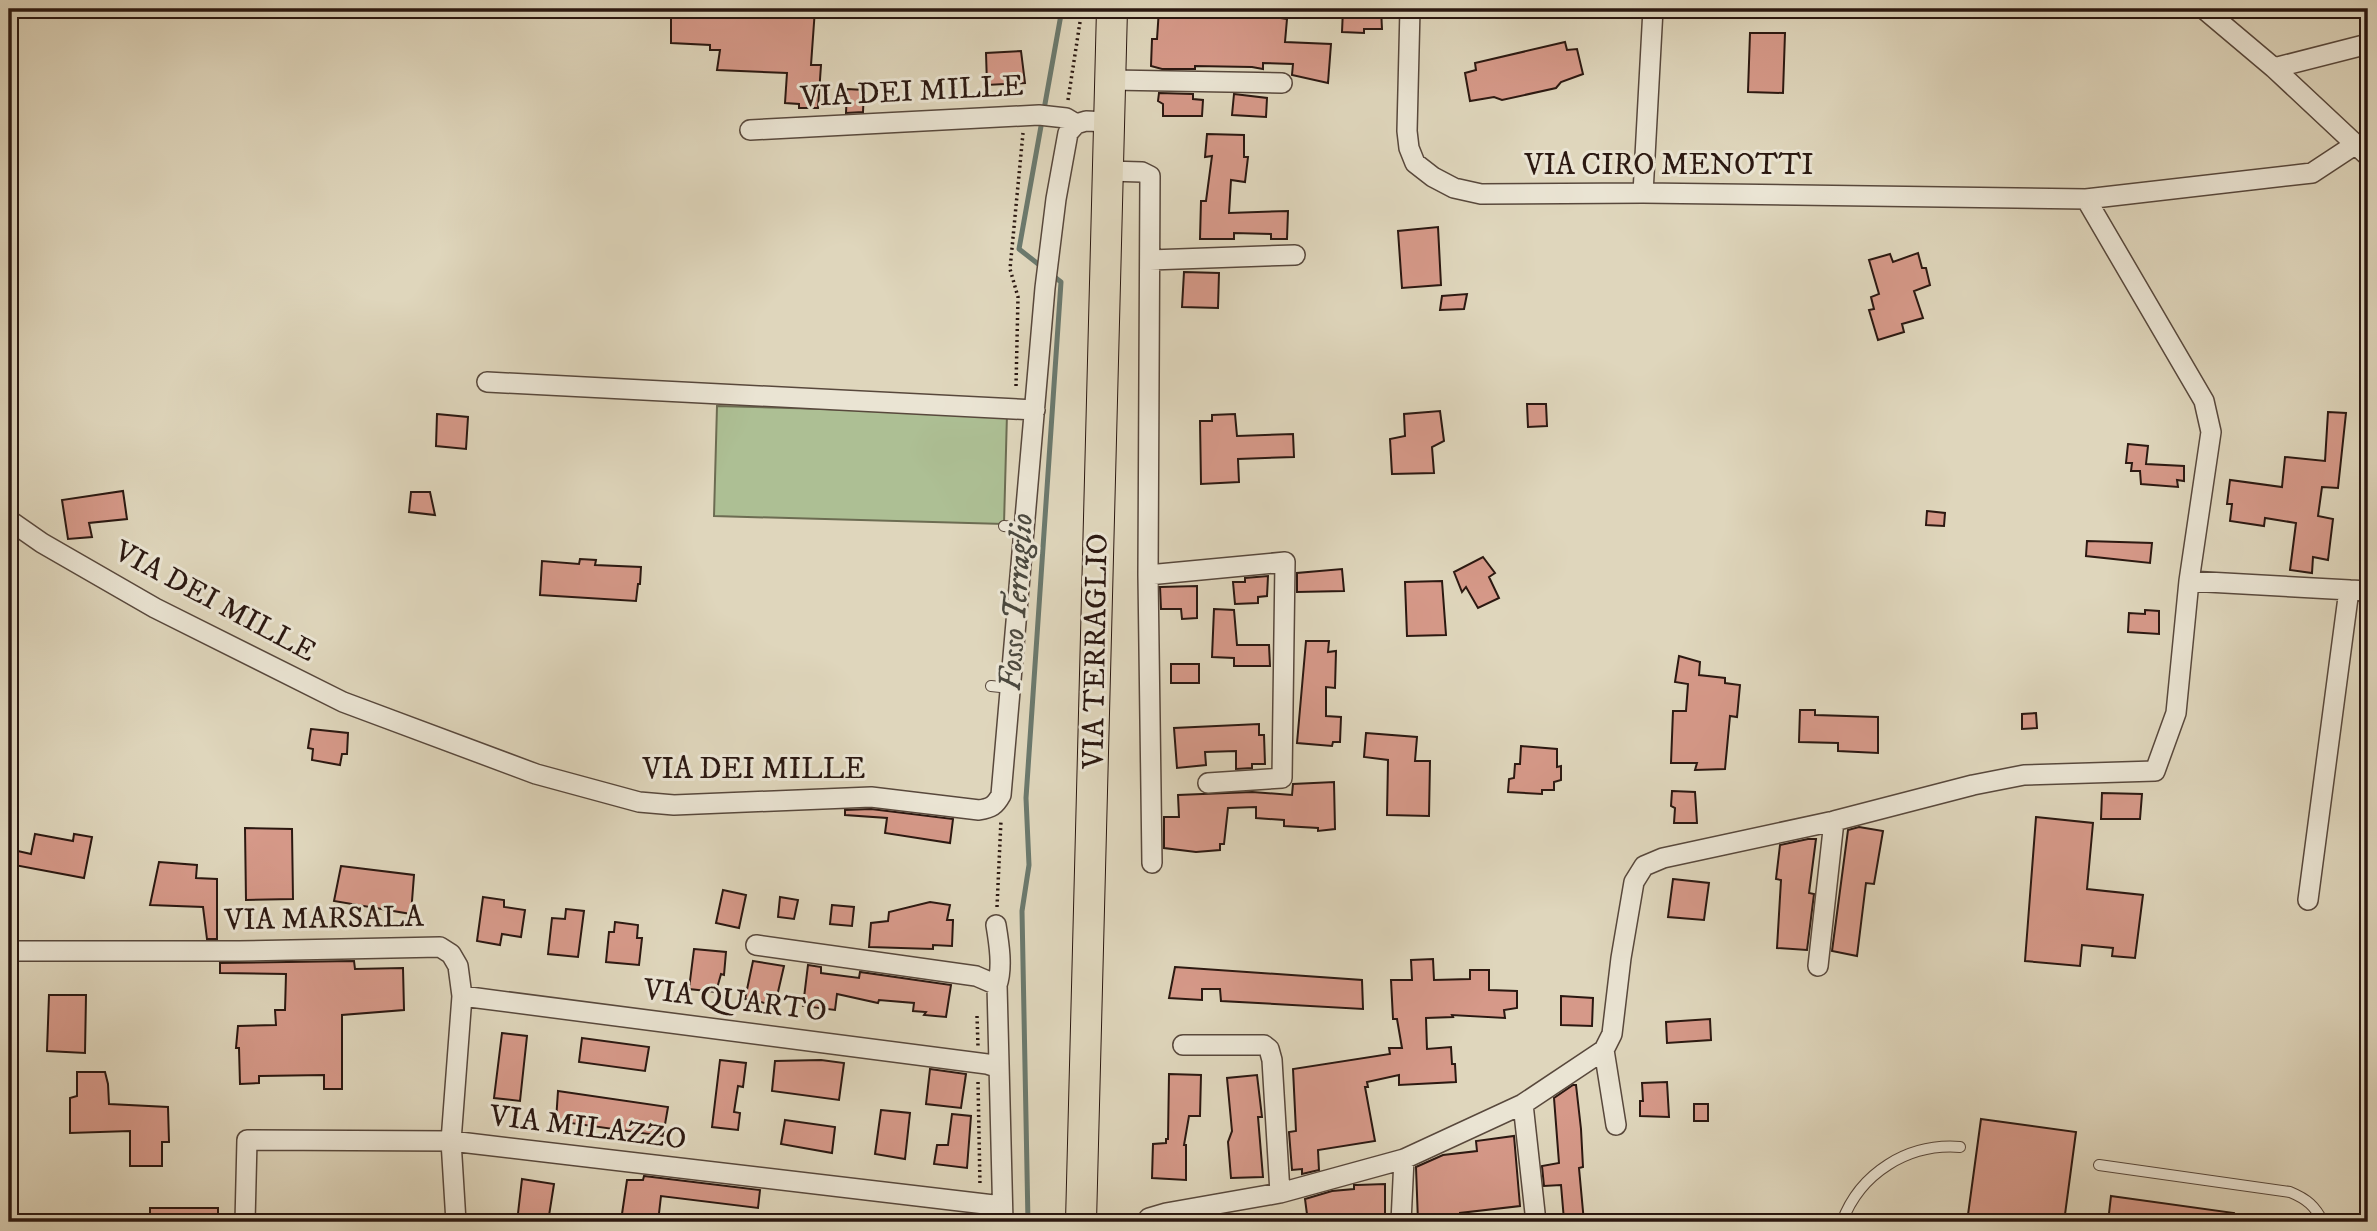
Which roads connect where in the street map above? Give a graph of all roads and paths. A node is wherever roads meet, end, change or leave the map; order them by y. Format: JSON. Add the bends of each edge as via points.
{"nodes":[{"id":1,"x":1082,"y":9,"type":"edge"},
{"id":2,"x":1112,"y":9,"type":"edge"},
{"id":3,"x":1410,"y":9,"type":"edge"},
{"id":4,"x":1653,"y":9,"type":"edge"},
{"id":5,"x":2204,"y":9,"type":"edge"},
{"id":6,"x":2368,"y":44,"type":"edge"},
{"id":7,"x":2274,"y":68,"type":"junction"},
{"id":8,"x":1111,"y":80,"type":"junction"},
{"id":9,"x":1282,"y":83,"type":"dead end"},
{"id":10,"x":1060,"y":119,"type":"junction"},
{"id":11,"x":1109,"y":121,"type":"junction"},
{"id":12,"x":750,"y":130,"type":"dead end"},
{"id":13,"x":2362,"y":150,"type":"edge"},
{"id":14,"x":1108,"y":171,"type":"junction"},
{"id":15,"x":1643,"y":193,"type":"junction"},
{"id":16,"x":2086,"y":199,"type":"junction"},
{"id":17,"x":1295,"y":255,"type":"dead end"},
{"id":18,"x":1150,"y":260,"type":"junction"},
{"id":19,"x":487,"y":382,"type":"dead end"},
{"id":20,"x":1035,"y":410,"type":"junction"},
{"id":21,"x":9,"y":520,"type":"edge"},
{"id":22,"x":1004,"y":526,"type":"dead end"},
{"id":23,"x":1024,"y":528,"type":"junction"},
{"id":24,"x":1148,"y":575,"type":"junction"},
{"id":25,"x":2189,"y":580,"type":"junction"},
{"id":26,"x":2359,"y":590,"type":"edge"},
{"id":27,"x":1208,"y":783,"type":"dead end"},
{"id":28,"x":996,"y":806,"type":"junction"},
{"id":29,"x":1834,"y":821,"type":"junction"},
{"id":30,"x":1152,"y":863,"type":"dead end"},
{"id":31,"x":2308,"y":900,"type":"dead end"},
{"id":32,"x":996,"y":925,"type":"joint"},
{"id":33,"x":756,"y":944,"type":"dead end"},
{"id":34,"x":9,"y":951,"type":"edge"},
{"id":35,"x":1818,"y":966,"type":"dead end"},
{"id":36,"x":997,"y":985,"type":"junction"},
{"id":37,"x":462,"y":996,"type":"junction"},
{"id":38,"x":977,"y":1009,"type":"dead end"},
{"id":39,"x":1183,"y":1045,"type":"dead end"},
{"id":40,"x":1604,"y":1050,"type":"junction"},
{"id":41,"x":978,"y":1062,"type":"junction"},
{"id":42,"x":999,"y":1068,"type":"junction"},
{"id":43,"x":1523,"y":1104,"type":"junction"},
{"id":44,"x":1616,"y":1125,"type":"dead end"},
{"id":45,"x":451,"y":1141,"type":"junction"},
{"id":46,"x":1960,"y":1147,"type":"dead end"},
{"id":47,"x":1404,"y":1158,"type":"junction"},
{"id":48,"x":2099,"y":1165,"type":"dead end"},
{"id":49,"x":1280,"y":1194,"type":"junction"},
{"id":50,"x":980,"y":1204,"type":"junction"},
{"id":51,"x":1003,"y":1214,"type":"edge"},
{"id":52,"x":245,"y":1222,"type":"edge"},
{"id":53,"x":456,"y":1222,"type":"edge"},
{"id":54,"x":1081,"y":1222,"type":"edge"},
{"id":55,"x":1146,"y":1222,"type":"edge"},
{"id":56,"x":1401,"y":1222,"type":"edge"},
{"id":57,"x":1536,"y":1222,"type":"edge"},
{"id":58,"x":1842,"y":1222,"type":"edge"},
{"id":59,"x":2323,"y":1222,"type":"edge"}],
"edges":[{"from":1,"to":10,"type":"path"},
{"from":2,"to":8,"type":"main road","name":"VIA TERRAGLIO"},
{"from":3,"to":15,"type":"street","name":"VIA CIRO MENOTTI","via":[[1406,131],[1415,163],[1454,188],[1481,194]]},
{"from":4,"to":15,"type":"street"},
{"from":5,"to":7,"type":"street"},
{"from":6,"to":7,"type":"street"},
{"from":7,"to":13,"type":"street"},
{"from":8,"to":9,"type":"street"},
{"from":8,"to":11,"type":"main road","name":"VIA TERRAGLIO"},
{"from":10,"to":11,"type":"street","name":"VIA DEI MILLE"},
{"from":10,"to":12,"type":"street","name":"VIA DEI MILLE"},
{"from":10,"to":20,"type":"street","via":[[1068,133],[1048,257]]},
{"from":11,"to":14,"type":"main road","name":"VIA TERRAGLIO"},
{"from":13,"to":16,"type":"street","name":"VIA CIRO MENOTTI","via":[[2312,173]]},
{"from":14,"to":18,"type":"street","via":[[1150,176]]},
{"from":14,"to":54,"type":"main road","name":"VIA TERRAGLIO"},
{"from":15,"to":16,"type":"street","name":"VIA CIRO MENOTTI"},
{"from":16,"to":25,"type":"street","via":[[2204,401],[2211,432]]},
{"from":17,"to":18,"type":"street"},
{"from":18,"to":24,"type":"street"},
{"from":19,"to":20,"type":"street"},
{"from":20,"to":23,"type":"street"},
{"from":21,"to":28,"type":"street","name":"VIA DEI MILLE","via":[[155,608],[319,690],[536,774],[639,802],[674,805],[871,797],[979,810]]},
{"from":22,"to":23,"type":"lane"},
{"from":23,"to":28,"type":"street","via":[[1000,687],[1001,795]]},
{"from":24,"to":27,"type":"street","via":[[1285,562],[1282,778]]},
{"from":24,"to":30,"type":"street"},
{"from":25,"to":26,"type":"street"},
{"from":25,"to":29,"type":"street","via":[[2176,713],[2155,771],[2024,775]]},
{"from":26,"to":31,"type":"street"},
{"from":28,"to":32,"type":"path","via":[[1001,817]]},
{"from":29,"to":35,"type":"street"},
{"from":29,"to":40,"type":"street","via":[[1644,866],[1634,882],[1612,1034]]},
{"from":32,"to":36,"type":"street"},
{"from":33,"to":36,"type":"street","name":"VIA QUARTO","via":[[976,976]]},
{"from":34,"to":37,"type":"street","name":"VIA MARSALA","via":[[440,947],[458,966]]},
{"from":36,"to":42,"type":"street"},
{"from":37,"to":41,"type":"street","name":"VIA QUARTO"},
{"from":37,"to":45,"type":"street","name":"VIA MARSALA"},
{"from":38,"to":41,"type":"path"},
{"from":39,"to":49,"type":"street","via":[[1264,1045],[1269,1049]]},
{"from":40,"to":43,"type":"street"},
{"from":40,"to":44,"type":"street"},
{"from":41,"to":42,"type":"street","name":"VIA QUARTO"},
{"from":41,"to":50,"type":"path"},
{"from":42,"to":51,"type":"street"},
{"from":43,"to":47,"type":"street"},
{"from":43,"to":57,"type":"street"},
{"from":45,"to":50,"type":"street","name":"VIA MILAZZO"},
{"from":45,"to":52,"type":"street","name":"VIA MILAZZO","via":[[247,1140]]},
{"from":45,"to":53,"type":"street","name":"VIA MARSALA"},
{"from":46,"to":58,"type":"lane","via":[[1919,1150],[1898,1158],[1876,1172],[1859,1191]]},
{"from":47,"to":49,"type":"street"},
{"from":47,"to":56,"type":"street"},
{"from":48,"to":59,"type":"lane","via":[[2290,1192],[2315,1206]]},
{"from":49,"to":55,"type":"street","via":[[1166,1213]]},
{"from":50,"to":51,"type":"street","name":"VIA MILAZZO"}]}
